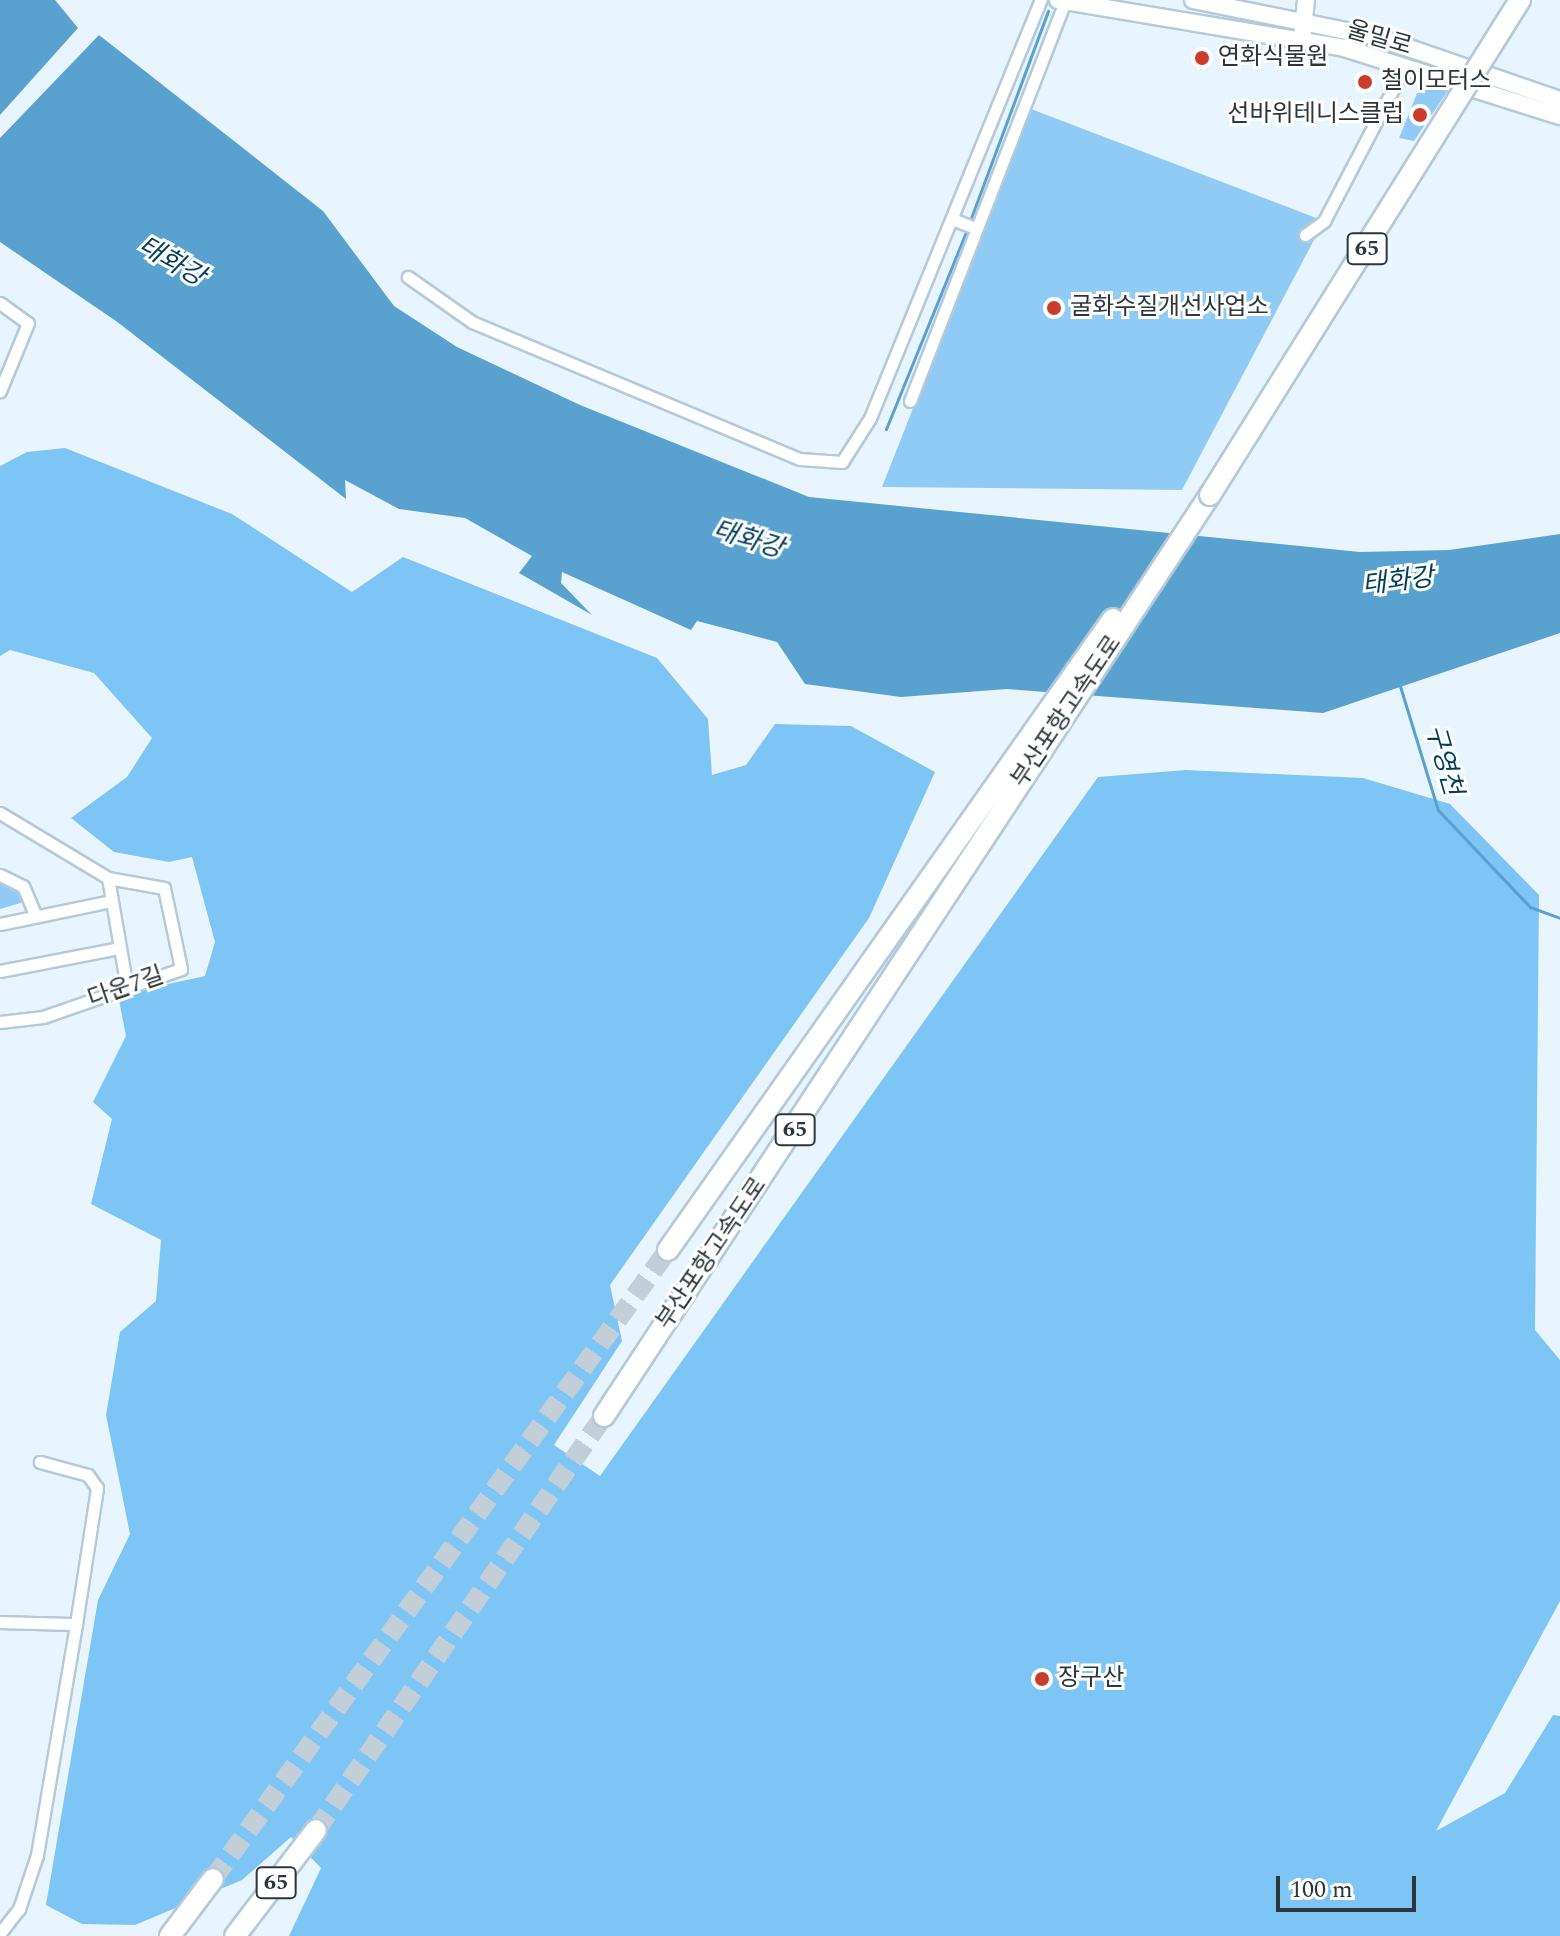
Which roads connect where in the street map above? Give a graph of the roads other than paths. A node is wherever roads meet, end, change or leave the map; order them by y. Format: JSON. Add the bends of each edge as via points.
{"nodes":[{"id":1,"x":1041,"y":0,"type":"edge"},
{"id":2,"x":1193,"y":0,"type":"edge"},
{"id":3,"x":1306,"y":0,"type":"edge"},
{"id":4,"x":1508,"y":0,"type":"edge"},
{"id":5,"x":1520,"y":0,"type":"edge"},
{"id":6,"x":1062,"y":1,"type":"edge"},
{"id":7,"x":1305,"y":20,"type":"junction"},
{"id":8,"x":1302,"y":40,"type":"junction"},
{"id":9,"x":1405,"y":66,"type":"junction"},
{"id":10,"x":1560,"y":100,"type":"edge"},
{"id":11,"x":1560,"y":116,"type":"edge"},
{"id":12,"x":952,"y":219,"type":"junction"},
{"id":13,"x":975,"y":228,"type":"junction"},
{"id":14,"x":1305,"y":235,"type":"dead end"},
{"id":15,"x":408,"y":277,"type":"dead end"},
{"id":16,"x":0,"y":303,"type":"edge"},
{"id":17,"x":0,"y":391,"type":"edge"},
{"id":18,"x":910,"y":401,"type":"dead end"},
{"id":19,"x":1,"y":814,"type":"edge"},
{"id":20,"x":972,"y":838,"type":"junction"},
{"id":21,"x":0,"y":875,"type":"edge"},
{"id":22,"x":108,"y":878,"type":"junction"},
{"id":23,"x":111,"y":901,"type":"junction"},
{"id":24,"x":36,"y":916,"type":"junction"},
{"id":25,"x":0,"y":924,"type":"edge"},
{"id":26,"x":120,"y":948,"type":"junction"},
{"id":27,"x":0,"y":971,"type":"edge"},
{"id":28,"x":127,"y":988,"type":"junction"},
{"id":29,"x":0,"y":1022,"type":"edge"},
{"id":30,"x":668,"y":1250,"type":"tunnel mouth"},
{"id":31,"x":604,"y":1416,"type":"tunnel mouth"},
{"id":32,"x":40,"y":1462,"type":"dead end"},
{"id":33,"x":0,"y":1622,"type":"edge"},
{"id":34,"x":76,"y":1624,"type":"junction"},
{"id":35,"x":316,"y":1830,"type":"tunnel mouth"},
{"id":36,"x":213,"y":1879,"type":"tunnel mouth"},
{"id":37,"x":0,"y":1933,"type":"edge"},
{"id":38,"x":170,"y":1936,"type":"edge"},
{"id":39,"x":235,"y":1936,"type":"edge"}],
"edges":[{"from":1,"to":12,"type":"street"},
{"from":2,"to":7,"type":"main road","name":"울밀로"},
{"from":3,"to":7,"type":"main road"},
{"from":4,"to":20,"type":"highway","name":"부산포항고속도로","number":"65","via":[[1194,499]]},
{"from":5,"to":20,"type":"highway","name":"부산포항고속도로","number":"65","bridge":true,"via":[[1269,405]]},
{"from":6,"to":8,"type":"main road","name":"울밀로"},
{"from":6,"to":13,"type":"street"},
{"from":7,"to":8,"type":"main road"},
{"from":7,"to":10,"type":"main road","name":"울밀로"},
{"from":8,"to":9,"type":"main road","name":"울밀로"},
{"from":9,"to":11,"type":"main road","name":"울밀로"},
{"from":9,"to":14,"type":"street","via":[[1324,221]]},
{"from":12,"to":13,"type":"street"},
{"from":12,"to":15,"type":"street","via":[[870,418],[842,462],[829,466],[472,322]]},
{"from":13,"to":18,"type":"street"},
{"from":16,"to":17,"type":"street","via":[[28,323]]},
{"from":19,"to":22,"type":"street","name":"다운7길"},
{"from":20,"to":30,"type":"highway","name":"부산포항고속도로","number":"65"},
{"from":20,"to":31,"type":"highway","name":"부산포항고속도로","number":"65"},
{"from":21,"to":24,"type":"street","via":[[23,886]]},
{"from":22,"to":23,"type":"street"},
{"from":22,"to":28,"type":"street","name":"다운7길","via":[[164,888],[181,969]]},
{"from":23,"to":24,"type":"street"},
{"from":23,"to":26,"type":"street"},
{"from":24,"to":25,"type":"street"},
{"from":26,"to":27,"type":"street"},
{"from":26,"to":28,"type":"street"},
{"from":28,"to":29,"type":"street","name":"다운7길","via":[[43,1017]]},
{"from":32,"to":34,"type":"street","via":[[88,1475],[97,1488]]},
{"from":33,"to":34,"type":"street"},
{"from":34,"to":37,"type":"street","via":[[37,1855],[19,1909]]},
{"from":35,"to":39,"type":"highway","number":"65"},
{"from":36,"to":38,"type":"highway"}]}
